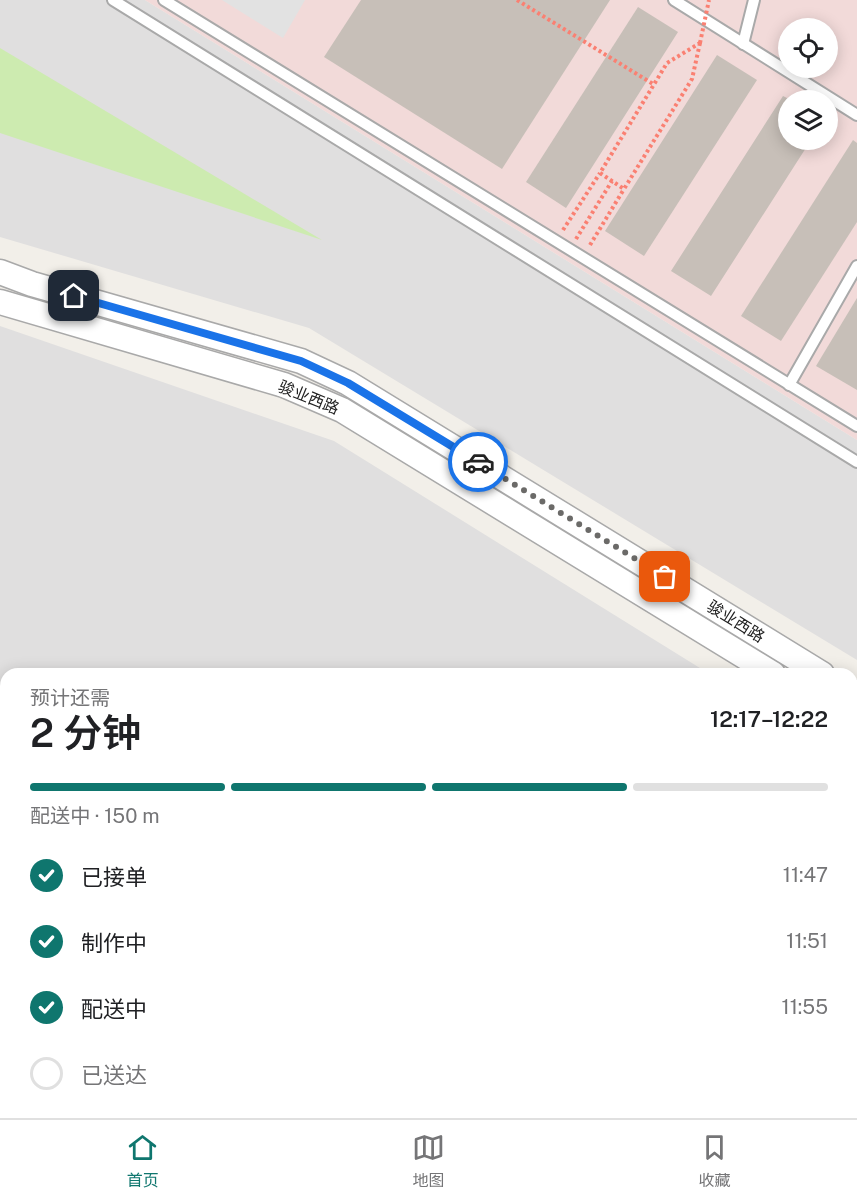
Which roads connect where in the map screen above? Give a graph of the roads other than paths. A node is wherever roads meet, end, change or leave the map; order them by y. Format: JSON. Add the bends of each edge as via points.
{"nodes":[{"id":1,"x":113,"y":0,"type":"edge"},
{"id":2,"x":164,"y":0,"type":"edge"},
{"id":3,"x":674,"y":0,"type":"edge"},
{"id":4,"x":754,"y":0,"type":"edge"},
{"id":5,"x":743,"y":44,"type":"junction"},
{"id":6,"x":857,"y":115,"type":"edge"},
{"id":7,"x":857,"y":266,"type":"edge"},
{"id":8,"x":0,"y":272,"type":"edge"},
{"id":9,"x":0,"y":302,"type":"edge"},
{"id":10,"x":789,"y":385,"type":"junction"},
{"id":11,"x":857,"y":426,"type":"edge"},
{"id":12,"x":857,"y":462,"type":"edge"},
{"id":13,"x":763,"y":668,"type":"edge"},
{"id":14,"x":812,"y":668,"type":"edge"}],
"edges":[{"from":1,"to":12,"type":"lane"},
{"from":2,"to":10,"type":"lane"},
{"from":3,"to":5,"type":"lane"},
{"from":4,"to":5,"type":"lane"},
{"from":5,"to":6,"type":"lane"},
{"from":7,"to":10,"type":"lane"},
{"from":8,"to":14,"type":"street","name":"骏业西路","via":[[301,361],[348,383]]},
{"from":9,"to":13,"type":"street","name":"骏业西路","via":[[284,385],[342,410]]},
{"from":10,"to":11,"type":"lane"}]}
